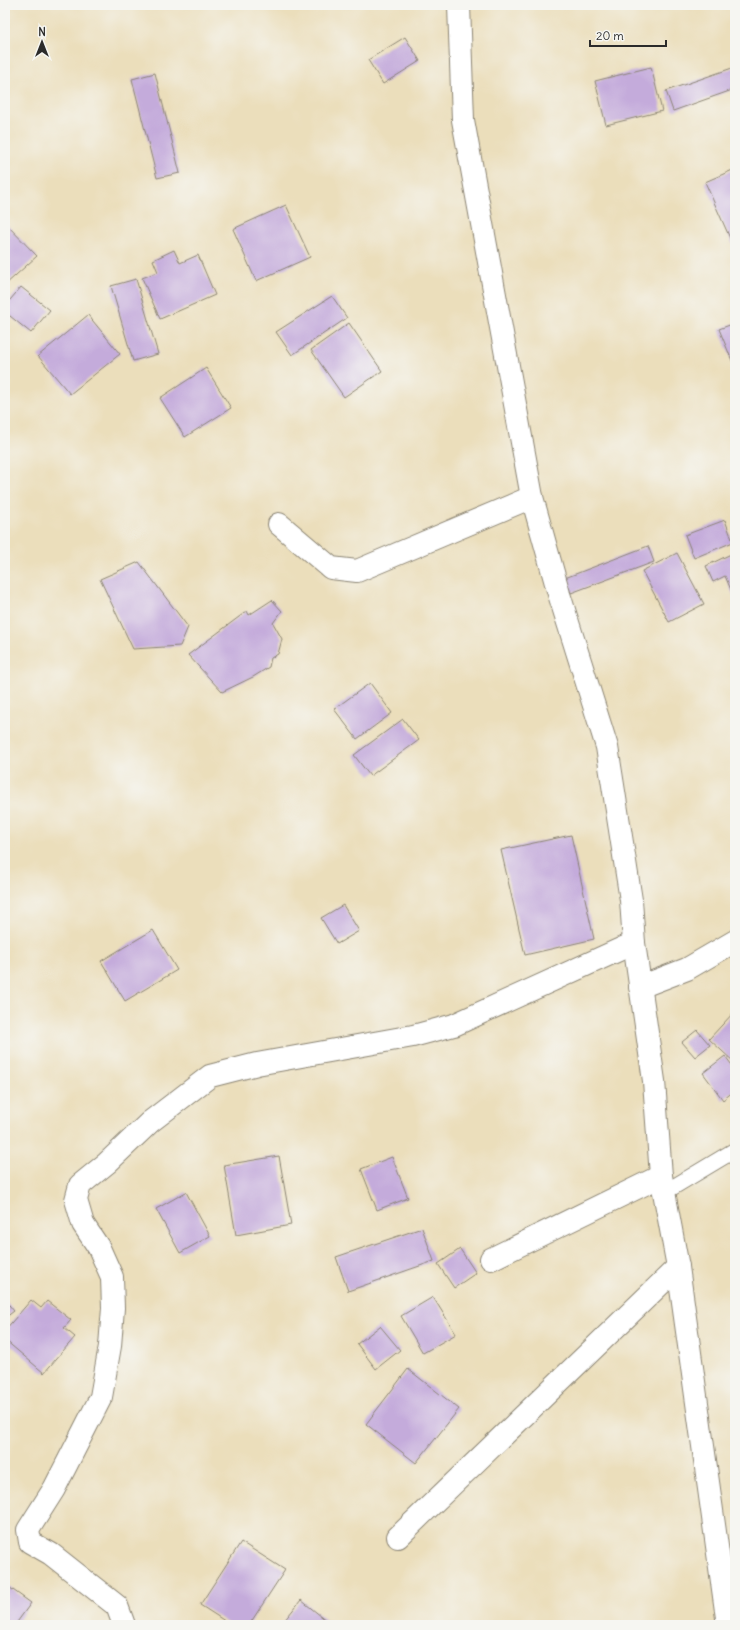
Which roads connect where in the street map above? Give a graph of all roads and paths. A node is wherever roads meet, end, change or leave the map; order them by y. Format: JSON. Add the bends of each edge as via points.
{"nodes":[{"id":1,"x":460,"y":5,"type":"edge"},
{"id":2,"x":532,"y":497,"type":"junction"},
{"id":3,"x":279,"y":524,"type":"dead end"},
{"id":4,"x":735,"y":941,"type":"edge"},
{"id":5,"x":634,"y":943,"type":"junction"},
{"id":6,"x":640,"y":987,"type":"junction"},
{"id":7,"x":735,"y":1150,"type":"edge"},
{"id":8,"x":663,"y":1184,"type":"junction"},
{"id":9,"x":492,"y":1259,"type":"dead end"},
{"id":10,"x":678,"y":1267,"type":"junction"},
{"id":11,"x":398,"y":1537,"type":"dead end"},
{"id":12,"x":124,"y":1625,"type":"edge"},
{"id":13,"x":728,"y":1625,"type":"edge"}],
"edges":[{"from":1,"to":2,"type":"street","via":[[463,120]]},
{"from":2,"to":3,"type":"street","via":[[357,571],[331,568]]},
{"from":2,"to":5,"type":"street","via":[[559,594],[607,747],[631,900]]},
{"from":4,"to":6,"type":"street","via":[[688,969]]},
{"from":5,"to":6,"type":"street"},
{"from":5,"to":12,"type":"street","via":[[454,1025],[413,1036],[257,1064],[210,1076],[150,1122],[80,1185],[76,1200],[83,1224],[99,1248],[112,1277],[110,1346],[101,1397],[54,1489],[28,1530],[30,1542],[50,1554],[117,1606]]},
{"from":6,"to":8,"type":"street","via":[[654,1081]]},
{"from":7,"to":8,"type":"lane"},
{"from":8,"to":9,"type":"street"},
{"from":8,"to":10,"type":"street"},
{"from":10,"to":11,"type":"street"},
{"from":10,"to":13,"type":"street"}]}
